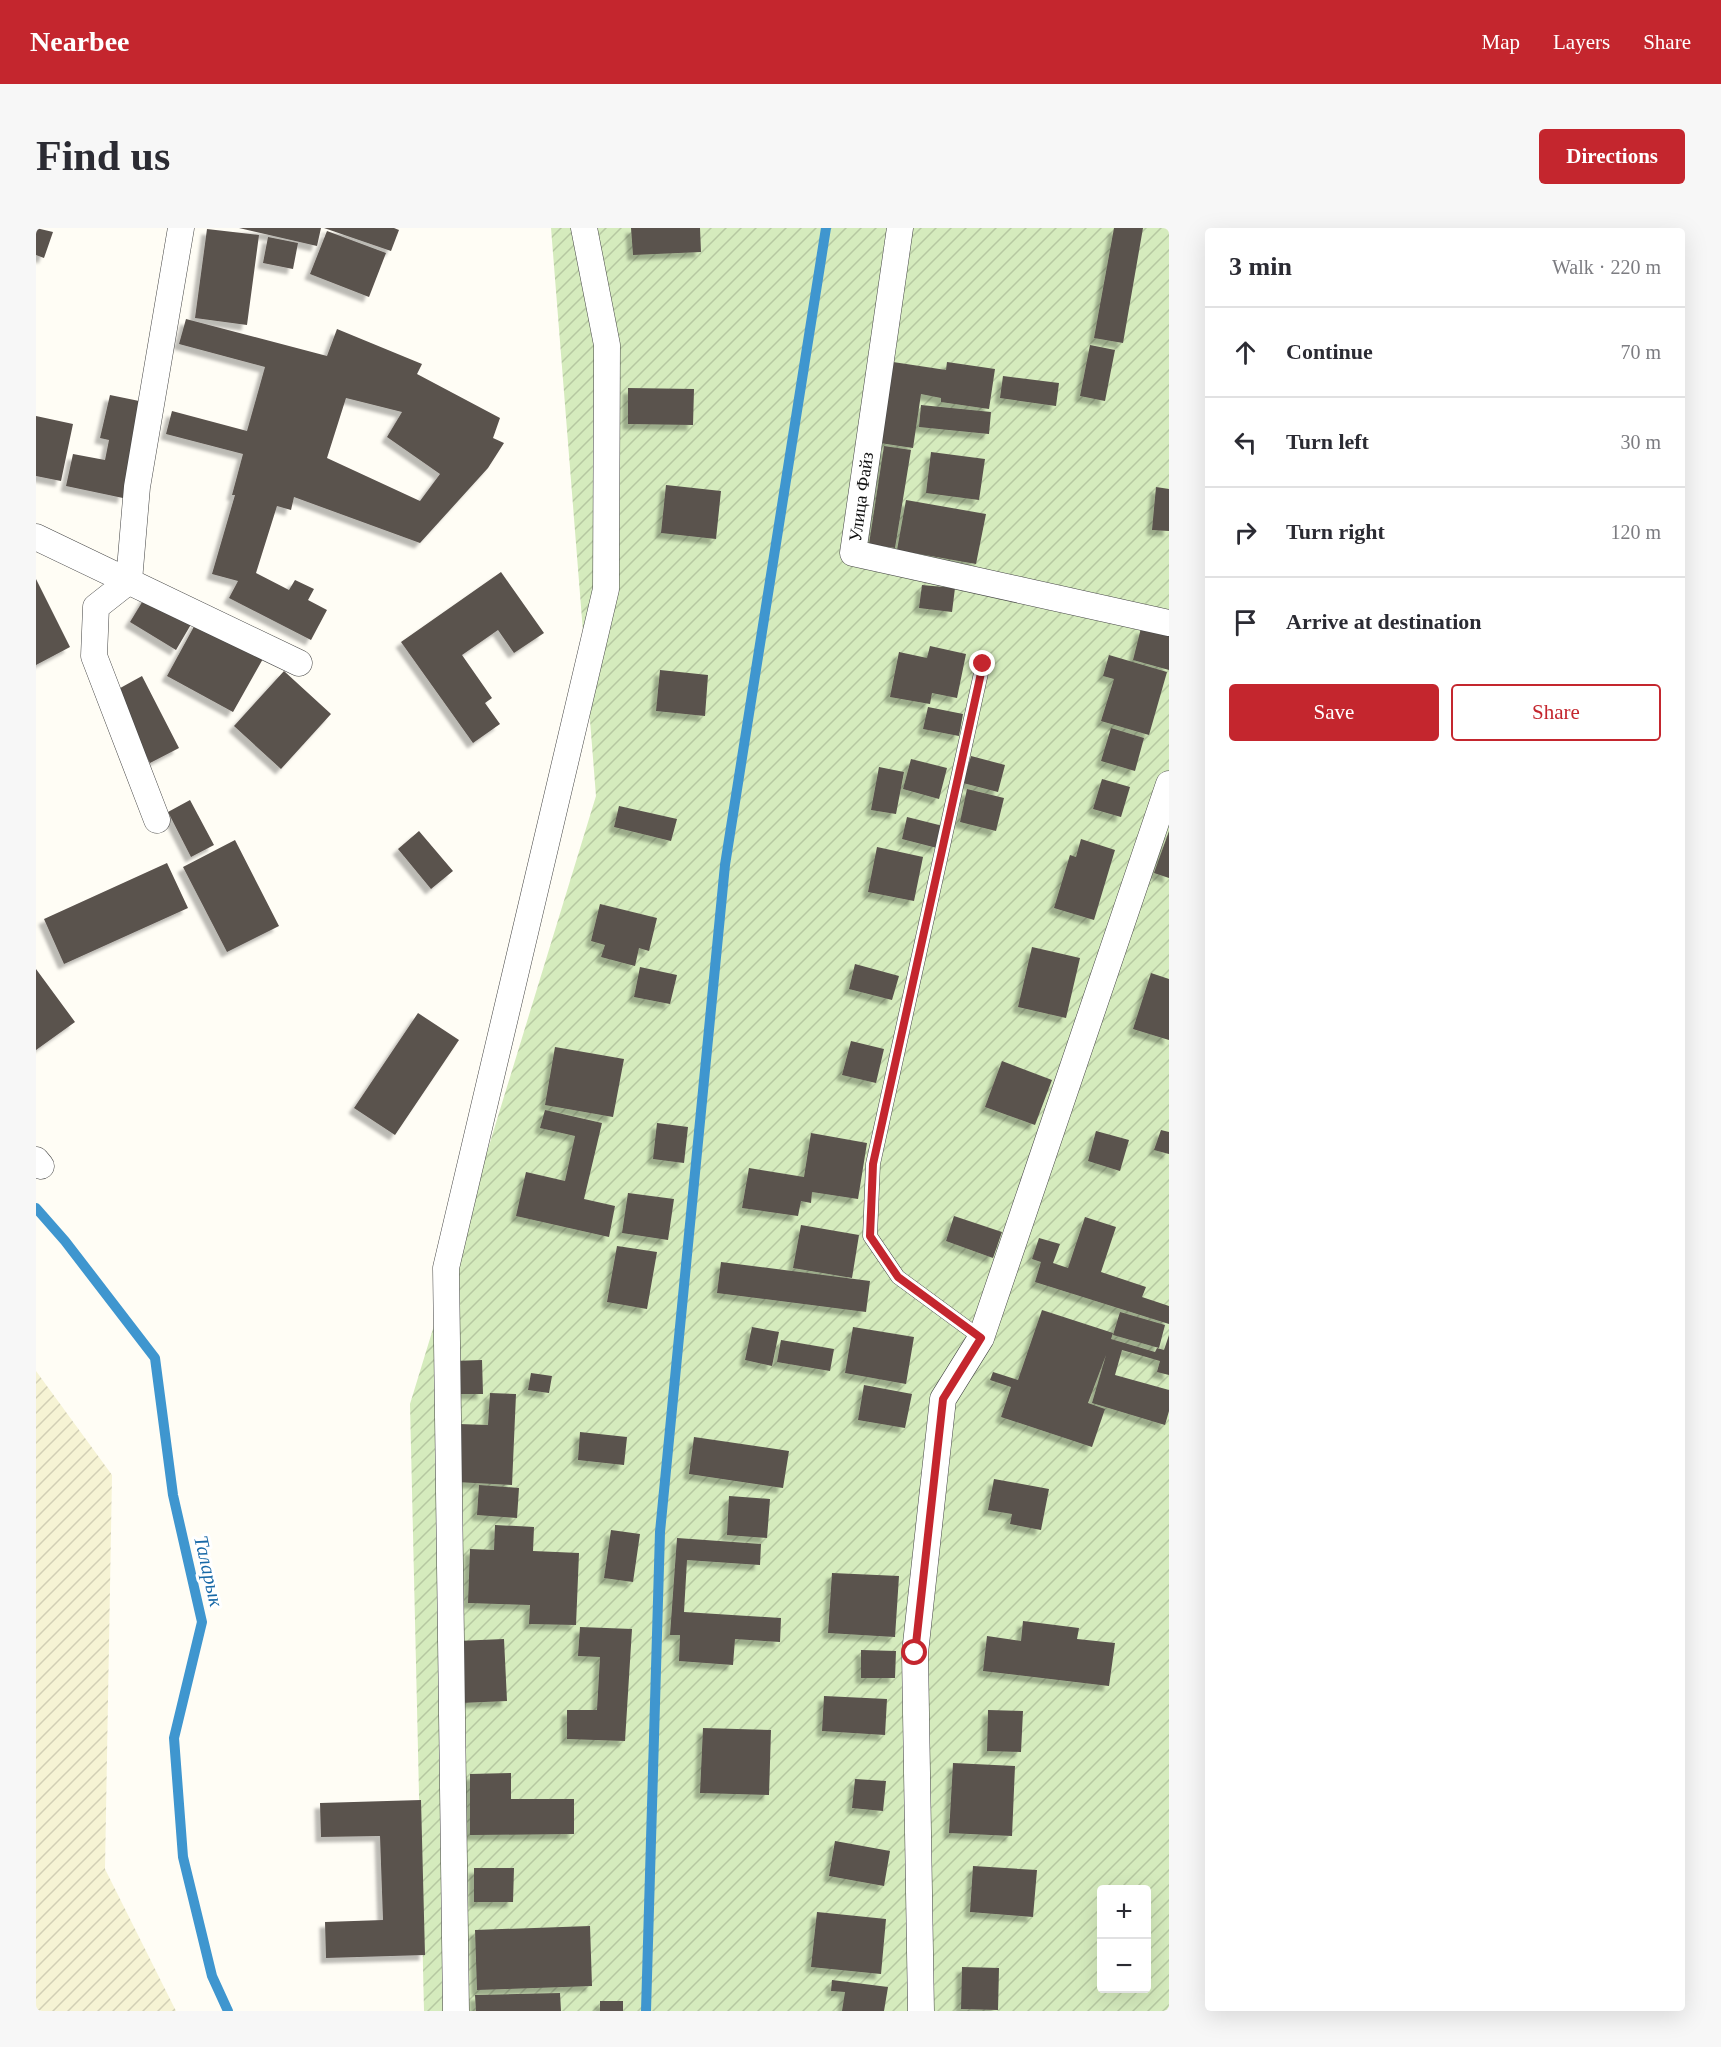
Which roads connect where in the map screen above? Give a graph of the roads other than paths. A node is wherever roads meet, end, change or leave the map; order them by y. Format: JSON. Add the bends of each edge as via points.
{"nodes":[{"id":1,"x":181,"y":228,"type":"edge"},
{"id":2,"x":584,"y":228,"type":"edge"},
{"id":3,"x":900,"y":228,"type":"edge"},
{"id":4,"x":36,"y":537,"type":"edge"},
{"id":5,"x":129,"y":581,"type":"junction"},
{"id":6,"x":1169,"y":623,"type":"edge"},
{"id":7,"x":300,"y":663,"type":"dead end"},
{"id":8,"x":983,"y":664,"type":"dead end"},
{"id":9,"x":1169,"y":784,"type":"edge"},
{"id":10,"x":157,"y":820,"type":"dead end"},
{"id":11,"x":981,"y":1338,"type":"junction"},
{"id":12,"x":456,"y":2011,"type":"edge"},
{"id":13,"x":921,"y":2011,"type":"edge"}],
"edges":[{"from":1,"to":5,"type":"street","via":[[137,487]]},
{"from":2,"to":12,"type":"street","via":[[607,345],[606,589],[446,1268]]},
{"from":3,"to":6,"type":"street","name":"Улица Файз","via":[[853,553]]},
{"from":4,"to":5,"type":"street"},
{"from":5,"to":7,"type":"street"},
{"from":5,"to":10,"type":"street","via":[[96,607],[94,656]]},
{"from":8,"to":11,"type":"lane","via":[[873,1164],[870,1236],[898,1277]]},
{"from":9,"to":11,"type":"street"},
{"from":11,"to":13,"type":"street","via":[[943,1399],[915,1653]]}]}
